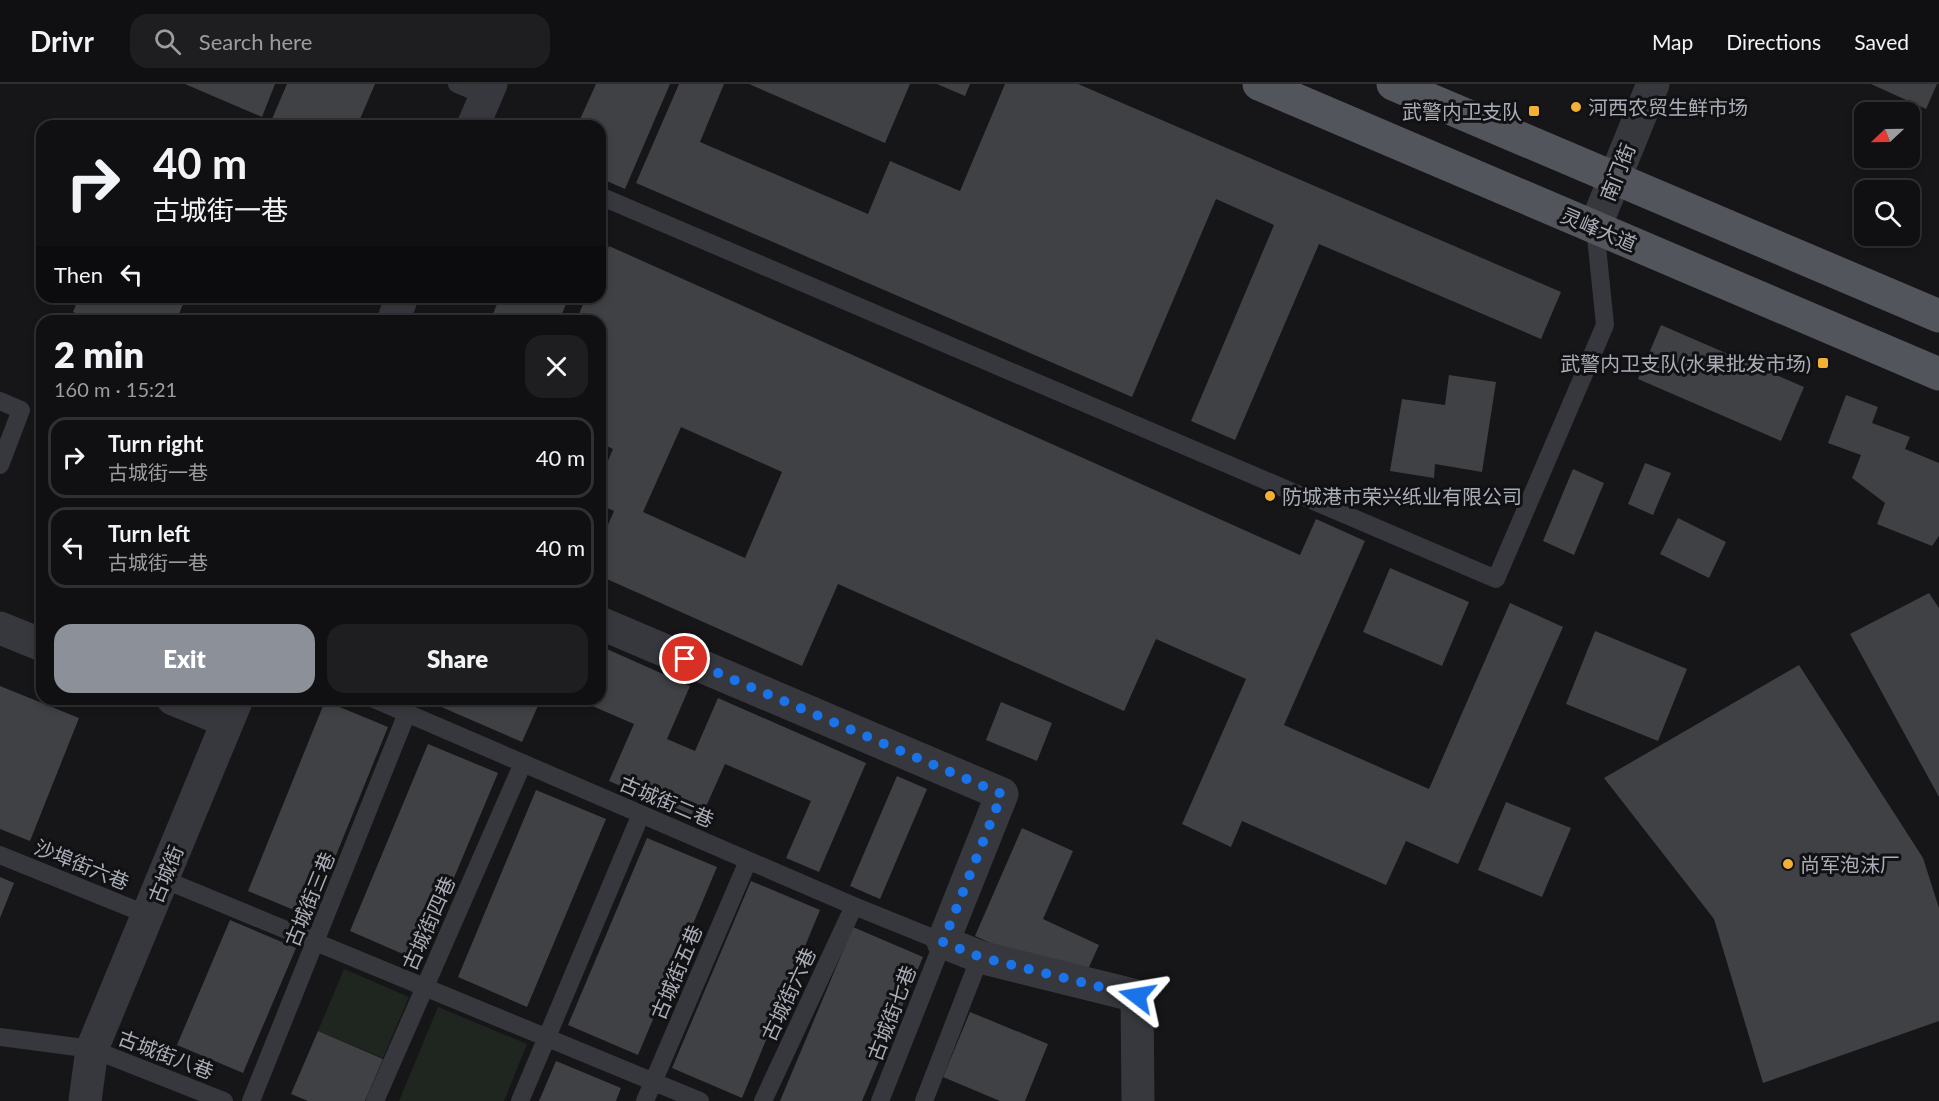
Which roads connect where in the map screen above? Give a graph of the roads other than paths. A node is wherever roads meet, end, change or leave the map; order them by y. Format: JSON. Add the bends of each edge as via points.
{"nodes":[{"id":1,"x":1259,"y":84,"type":"edge"},
{"id":2,"x":1393,"y":84,"type":"edge"},
{"id":3,"x":1653,"y":84,"type":"edge"},
{"id":4,"x":478,"y":88,"type":"edge"},
{"id":5,"x":474,"y":120,"type":"edge"},
{"id":6,"x":1616,"y":179,"type":"junction"},
{"id":7,"x":606,"y":199,"type":"edge"},
{"id":8,"x":1595,"y":227,"type":"junction"},
{"id":9,"x":1939,"y":316,"type":"edge"},
{"id":10,"x":1939,"y":374,"type":"edge"},
{"id":11,"x":0,"y":401,"type":"edge"},
{"id":12,"x":0,"y":465,"type":"edge"},
{"id":13,"x":606,"y":626,"type":"edge"},
{"id":14,"x":0,"y":628,"type":"edge"},
{"id":15,"x":36,"y":643,"type":"edge"},
{"id":16,"x":205,"y":705,"type":"edge"},
{"id":17,"x":388,"y":705,"type":"edge"},
{"id":18,"x":232,"y":710,"type":"edge"},
{"id":19,"x":407,"y":713,"type":"junction"},
{"id":20,"x":523,"y":763,"type":"junction"},
{"id":21,"x":640,"y":814,"type":"junction"},
{"id":22,"x":0,"y":855,"type":"edge"},
{"id":23,"x":748,"y":861,"type":"junction"},
{"id":24,"x":162,"y":879,"type":"junction"},
{"id":25,"x":854,"y":906,"type":"junction"},
{"id":26,"x":148,"y":915,"type":"junction"},
{"id":27,"x":943,"y":942,"type":"junction"},
{"id":28,"x":317,"y":943,"type":"junction"},
{"id":29,"x":980,"y":957,"type":"junction"},
{"id":30,"x":424,"y":987,"type":"junction"},
{"id":31,"x":0,"y":1037,"type":"edge"},
{"id":32,"x":546,"y":1038,"type":"junction"},
{"id":33,"x":92,"y":1049,"type":"junction"},
{"id":34,"x":654,"y":1082,"type":"junction"},
{"id":35,"x":85,"y":1101,"type":"edge"},
{"id":36,"x":224,"y":1101,"type":"edge"},
{"id":37,"x":251,"y":1101,"type":"edge"},
{"id":38,"x":375,"y":1101,"type":"edge"},
{"id":39,"x":520,"y":1101,"type":"edge"},
{"id":40,"x":645,"y":1101,"type":"edge"},
{"id":41,"x":700,"y":1101,"type":"edge"},
{"id":42,"x":763,"y":1101,"type":"edge"},
{"id":43,"x":880,"y":1101,"type":"edge"},
{"id":44,"x":924,"y":1101,"type":"edge"},
{"id":45,"x":1138,"y":1101,"type":"edge"}],
"edges":[{"from":1,"to":8,"type":"main road","name":"灵峰大道"},
{"from":2,"to":6,"type":"main road"},
{"from":3,"to":6,"type":"street","name":"南门街"},
{"from":4,"to":5,"type":"street"},
{"from":6,"to":8,"type":"street","name":"南门街"},
{"from":6,"to":9,"type":"main road"},
{"from":7,"to":8,"type":"lane","via":[[1496,579],[1605,325]]},
{"from":8,"to":10,"type":"main road","name":"灵峰大道"},
{"from":11,"to":12,"type":"lane","via":[[21,410]]},
{"from":13,"to":27,"type":"street","via":[[1002,794]]},
{"from":14,"to":15,"type":"street"},
{"from":16,"to":18,"type":"street"},
{"from":17,"to":19,"type":"lane","name":"古城街二巷"},
{"from":18,"to":24,"type":"street","name":"古城街"},
{"from":19,"to":20,"type":"lane","name":"古城街二巷"},
{"from":19,"to":28,"type":"lane","name":"古城街三巷"},
{"from":20,"to":21,"type":"lane","name":"古城街二巷"},
{"from":20,"to":30,"type":"lane","name":"古城街四巷"},
{"from":21,"to":23,"type":"lane","name":"古城街二巷"},
{"from":21,"to":32,"type":"lane"},
{"from":22,"to":26,"type":"lane","name":"沙埠街六巷"},
{"from":23,"to":25,"type":"lane","name":"古城街二巷"},
{"from":23,"to":34,"type":"lane","name":"古城街五巷"},
{"from":24,"to":26,"type":"street","name":"古城街"},
{"from":24,"to":28,"type":"lane"},
{"from":25,"to":27,"type":"lane","name":"古城街二巷"},
{"from":25,"to":42,"type":"lane","name":"古城街六巷"},
{"from":26,"to":33,"type":"street","name":"古城街"},
{"from":27,"to":29,"type":"street"},
{"from":27,"to":43,"type":"lane","name":"古城街七巷"},
{"from":28,"to":30,"type":"lane"},
{"from":28,"to":37,"type":"lane","name":"古城街三巷"},
{"from":29,"to":44,"type":"lane"},
{"from":29,"to":45,"type":"street","via":[[1137,996]]},
{"from":30,"to":32,"type":"lane"},
{"from":30,"to":38,"type":"lane","name":"古城街四巷"},
{"from":31,"to":33,"type":"lane","name":"古城街八巷"},
{"from":32,"to":34,"type":"lane"},
{"from":32,"to":39,"type":"lane"},
{"from":33,"to":35,"type":"street","name":"古城街"},
{"from":33,"to":36,"type":"lane","name":"古城街八巷"},
{"from":34,"to":40,"type":"lane","name":"古城街五巷"},
{"from":34,"to":41,"type":"lane"}]}
